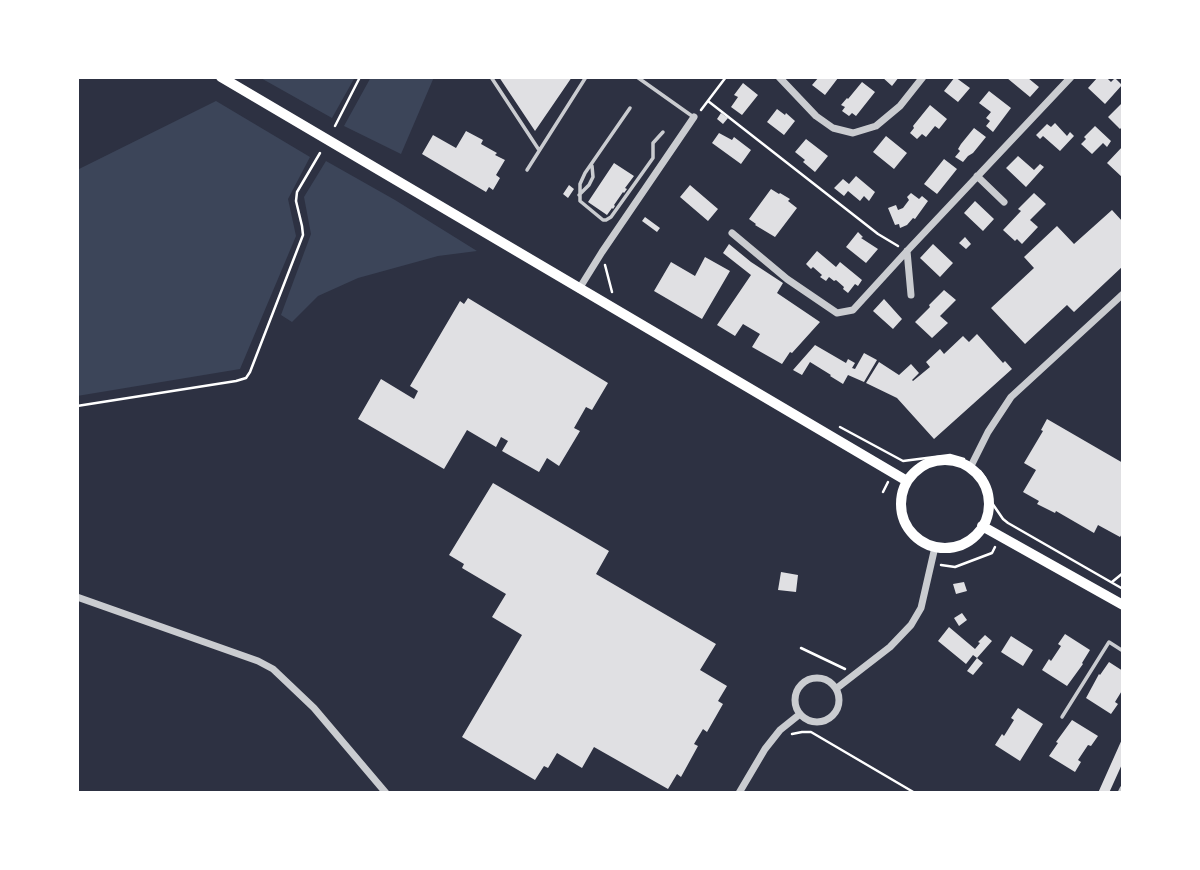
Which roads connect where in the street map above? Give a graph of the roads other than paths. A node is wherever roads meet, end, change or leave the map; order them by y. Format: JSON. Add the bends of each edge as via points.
{"nodes":[{"id":1,"x":221,"y":77,"type":"edge"},
{"id":2,"x":491,"y":77,"type":"edge"},
{"id":3,"x":586,"y":77,"type":"edge"},
{"id":4,"x":637,"y":77,"type":"edge"},
{"id":5,"x":923,"y":77,"type":"edge"},
{"id":6,"x":1071,"y":77,"type":"edge"},
{"id":7,"x":784,"y":79,"type":"edge"},
{"id":8,"x":630,"y":108,"type":"dead end"},
{"id":9,"x":694,"y":117,"type":"joint"},
{"id":10,"x":663,"y":132,"type":"dead end"},
{"id":11,"x":539,"y":150,"type":"junction"},
{"id":12,"x":592,"y":164,"type":"junction"},
{"id":13,"x":527,"y":170,"type":"dead end"},
{"id":14,"x":977,"y":176,"type":"junction"},
{"id":15,"x":579,"y":195,"type":"junction"},
{"id":16,"x":1004,"y":202,"type":"dead end"},
{"id":17,"x":732,"y":233,"type":"dead end"},
{"id":18,"x":907,"y":251,"type":"junction"},
{"id":19,"x":579,"y":289,"type":"junction"},
{"id":20,"x":1123,"y":294,"type":"edge"},
{"id":21,"x":911,"y":295,"type":"dead end"},
{"id":22,"x":970,"y":468,"type":"junction"},
{"id":23,"x":907,"y":481,"type":"junction"},
{"id":24,"x":982,"y":526,"type":"junction"},
{"id":25,"x":935,"y":547,"type":"junction"},
{"id":26,"x":77,"y":597,"type":"edge"},
{"id":27,"x":1123,"y":605,"type":"edge"},
{"id":28,"x":1123,"y":651,"type":"edge"},
{"id":29,"x":836,"y":688,"type":"junction"},
{"id":30,"x":800,"y":714,"type":"junction"},
{"id":31,"x":1062,"y":717,"type":"dead end"},
{"id":32,"x":386,"y":793,"type":"edge"},
{"id":33,"x":739,"y":793,"type":"edge"}],
"edges":[{"from":1,"to":19,"type":"main road"},
{"from":2,"to":11,"type":"lane"},
{"from":3,"to":11,"type":"lane"},
{"from":4,"to":9,"type":"lane"},
{"from":5,"to":7,"type":"street","via":[[876,127],[853,133],[833,128],[816,116]]},
{"from":6,"to":14,"type":"street"},
{"from":8,"to":12,"type":"lane"},
{"from":9,"to":19,"type":"street"},
{"from":10,"to":15,"type":"lane","via":[[653,143],[653,158],[611,217],[603,220],[583,205]]},
{"from":11,"to":13,"type":"lane"},
{"from":12,"to":15,"type":"lane"},
{"from":12,"to":15,"type":"lane","via":[[593,177]]},
{"from":14,"to":16,"type":"street"},
{"from":14,"to":18,"type":"street"},
{"from":17,"to":18,"type":"street","via":[[837,313],[853,310]]},
{"from":18,"to":21,"type":"street"},
{"from":19,"to":23,"type":"main road"},
{"from":20,"to":22,"type":"street","via":[[1011,397]]},
{"from":22,"to":23,"type":"main road","via":[[949,460],[928,463]]},
{"from":22,"to":24,"type":"main road","via":[[988,494]]},
{"from":23,"to":25,"type":"main road","via":[[901,495],[905,523],[913,535]]},
{"from":24,"to":25,"type":"main road","via":[[975,536],[955,547]]},
{"from":24,"to":27,"type":"main road"},
{"from":25,"to":29,"type":"street","via":[[921,608],[911,625],[890,648]]},
{"from":26,"to":32,"type":"street","via":[[273,668],[314,708]]},
{"from":28,"to":31,"type":"lane","via":[[1109,642]]},
{"from":29,"to":30,"type":"street","via":[[840,703],[832,717],[811,722]]},
{"from":29,"to":30,"type":"street","via":[[820,677],[807,680],[795,695]]},
{"from":30,"to":33,"type":"street","via":[[782,727],[765,749]]}]}
